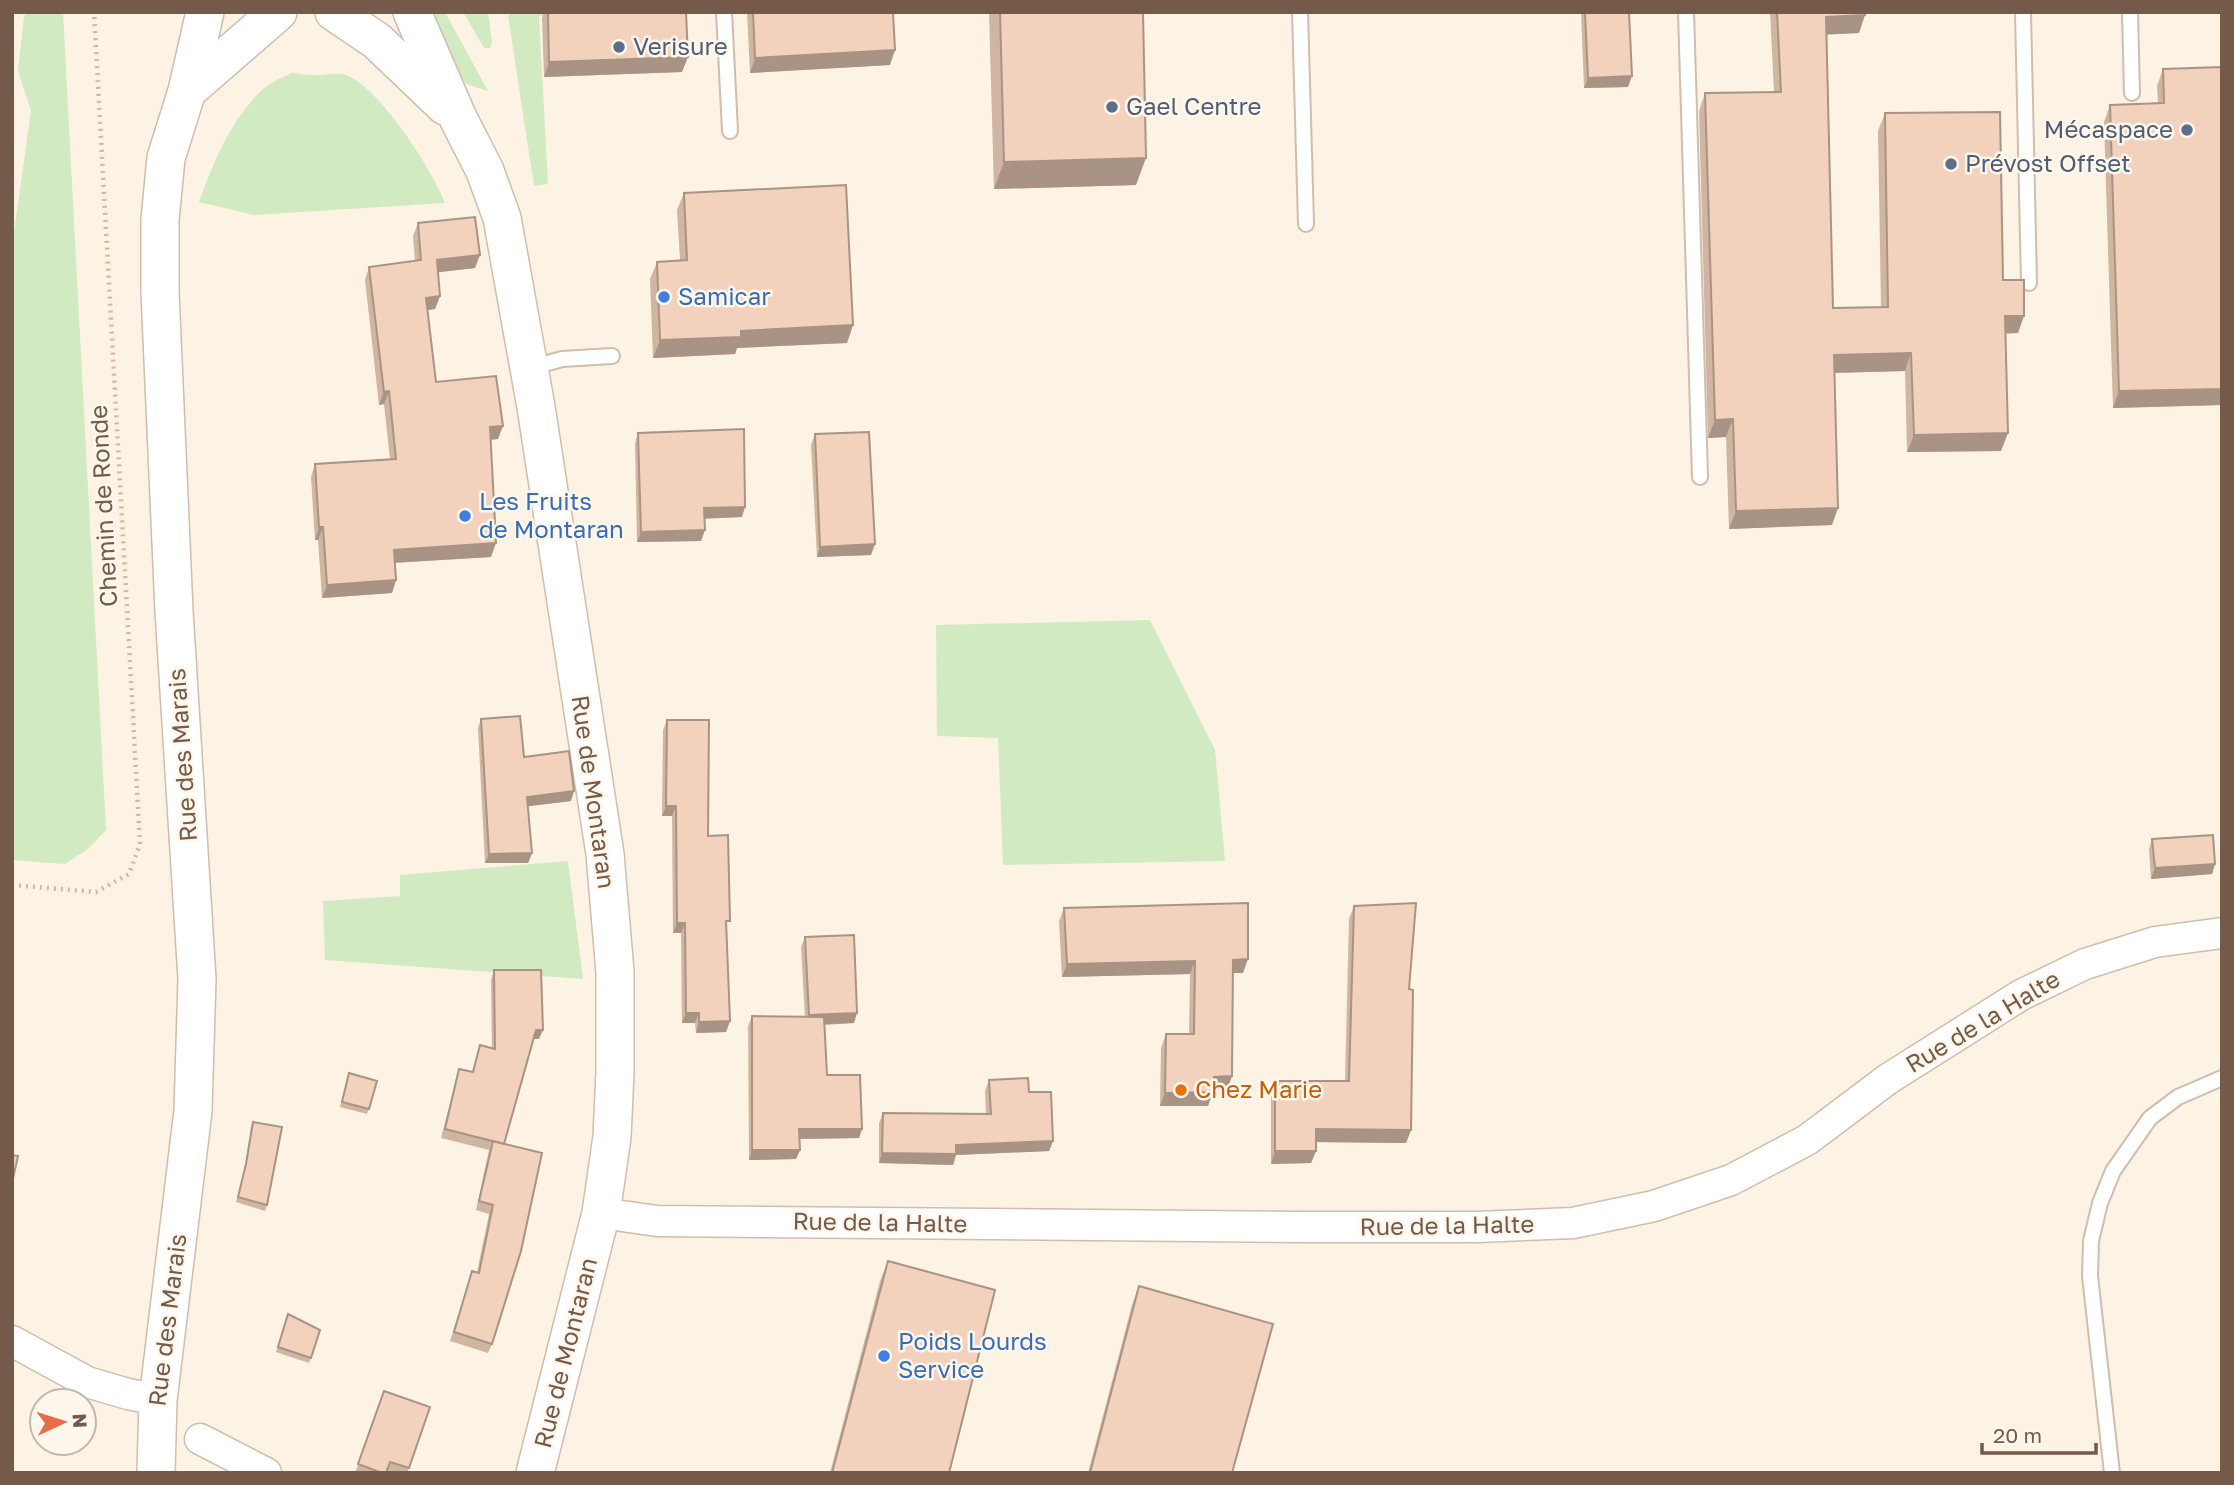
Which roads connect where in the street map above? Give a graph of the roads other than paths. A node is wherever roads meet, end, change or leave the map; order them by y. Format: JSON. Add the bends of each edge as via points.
{"nodes":[{"id":1,"x":205,"y":12,"type":"edge"},
{"id":2,"x":278,"y":12,"type":"edge"},
{"id":3,"x":334,"y":12,"type":"edge"},
{"id":4,"x":412,"y":12,"type":"edge"},
{"id":5,"x":724,"y":12,"type":"edge"},
{"id":6,"x":1300,"y":12,"type":"edge"},
{"id":7,"x":1686,"y":12,"type":"edge"},
{"id":8,"x":2023,"y":12,"type":"edge"},
{"id":9,"x":2130,"y":12,"type":"edge"},
{"id":10,"x":187,"y":90,"type":"junction"},
{"id":11,"x":2132,"y":93,"type":"dead end"},
{"id":12,"x":458,"y":118,"type":"junction"},
{"id":13,"x":730,"y":131,"type":"dead end"},
{"id":14,"x":1306,"y":224,"type":"dead end"},
{"id":15,"x":2029,"y":283,"type":"dead end"},
{"id":16,"x":611,"y":356,"type":"dead end"},
{"id":17,"x":529,"y":368,"type":"junction"},
{"id":18,"x":1700,"y":477,"type":"dead end"},
{"id":19,"x":2222,"y":933,"type":"edge"},
{"id":20,"x":2222,"y":1077,"type":"edge"},
{"id":21,"x":601,"y":1213,"type":"junction"},
{"id":22,"x":12,"y":1340,"type":"edge"},
{"id":23,"x":157,"y":1410,"type":"junction"},
{"id":24,"x":200,"y":1440,"type":"dead end"},
{"id":25,"x":148,"y":1473,"type":"edge"},
{"id":26,"x":156,"y":1473,"type":"edge"},
{"id":27,"x":266,"y":1473,"type":"edge"},
{"id":28,"x":535,"y":1473,"type":"edge"},
{"id":29,"x":2112,"y":1473,"type":"edge"}],
"edges":[{"from":1,"to":10,"type":"street","name":"Rue des Marais"},
{"from":2,"to":10,"type":"street"},
{"from":3,"to":12,"type":"street","name":"Rue de Montaran","via":[[377,41]]},
{"from":4,"to":12,"type":"street","name":"Rue de Montaran"},
{"from":5,"to":13,"type":"lane"},
{"from":6,"to":14,"type":"lane"},
{"from":7,"to":18,"type":"lane"},
{"from":8,"to":15,"type":"lane"},
{"from":9,"to":11,"type":"lane"},
{"from":10,"to":23,"type":"street","name":"Rue des Marais","via":[[166,158],[160,292],[197,979],[196,1035],[193,1111]]},
{"from":12,"to":17,"type":"street","name":"Rue de Montaran","via":[[502,218]]},
{"from":16,"to":17,"type":"lane","via":[[562,359]]},
{"from":17,"to":21,"type":"street","name":"Rue de Montaran","via":[[605,854],[614,959],[612,1138]]},
{"from":19,"to":21,"type":"street","name":"Rue de la Halte","via":[[2155,942],[2085,964],[2021,995],[1888,1079],[1807,1140],[1731,1180],[1654,1206],[1573,1223],[1264,1227],[657,1220]]},
{"from":20,"to":29,"type":"lane","via":[[2178,1097],[2150,1118],[2113,1171],[2100,1203],[2091,1241],[2090,1276]]},
{"from":21,"to":28,"type":"street","name":"Rue de Montaran"},
{"from":22,"to":23,"type":"street","via":[[87,1381],[128,1394]]},
{"from":23,"to":25,"type":"street","name":"Rue des Marais"},
{"from":23,"to":26,"type":"street","name":"Rue des Marais"},
{"from":24,"to":27,"type":"street"}]}
